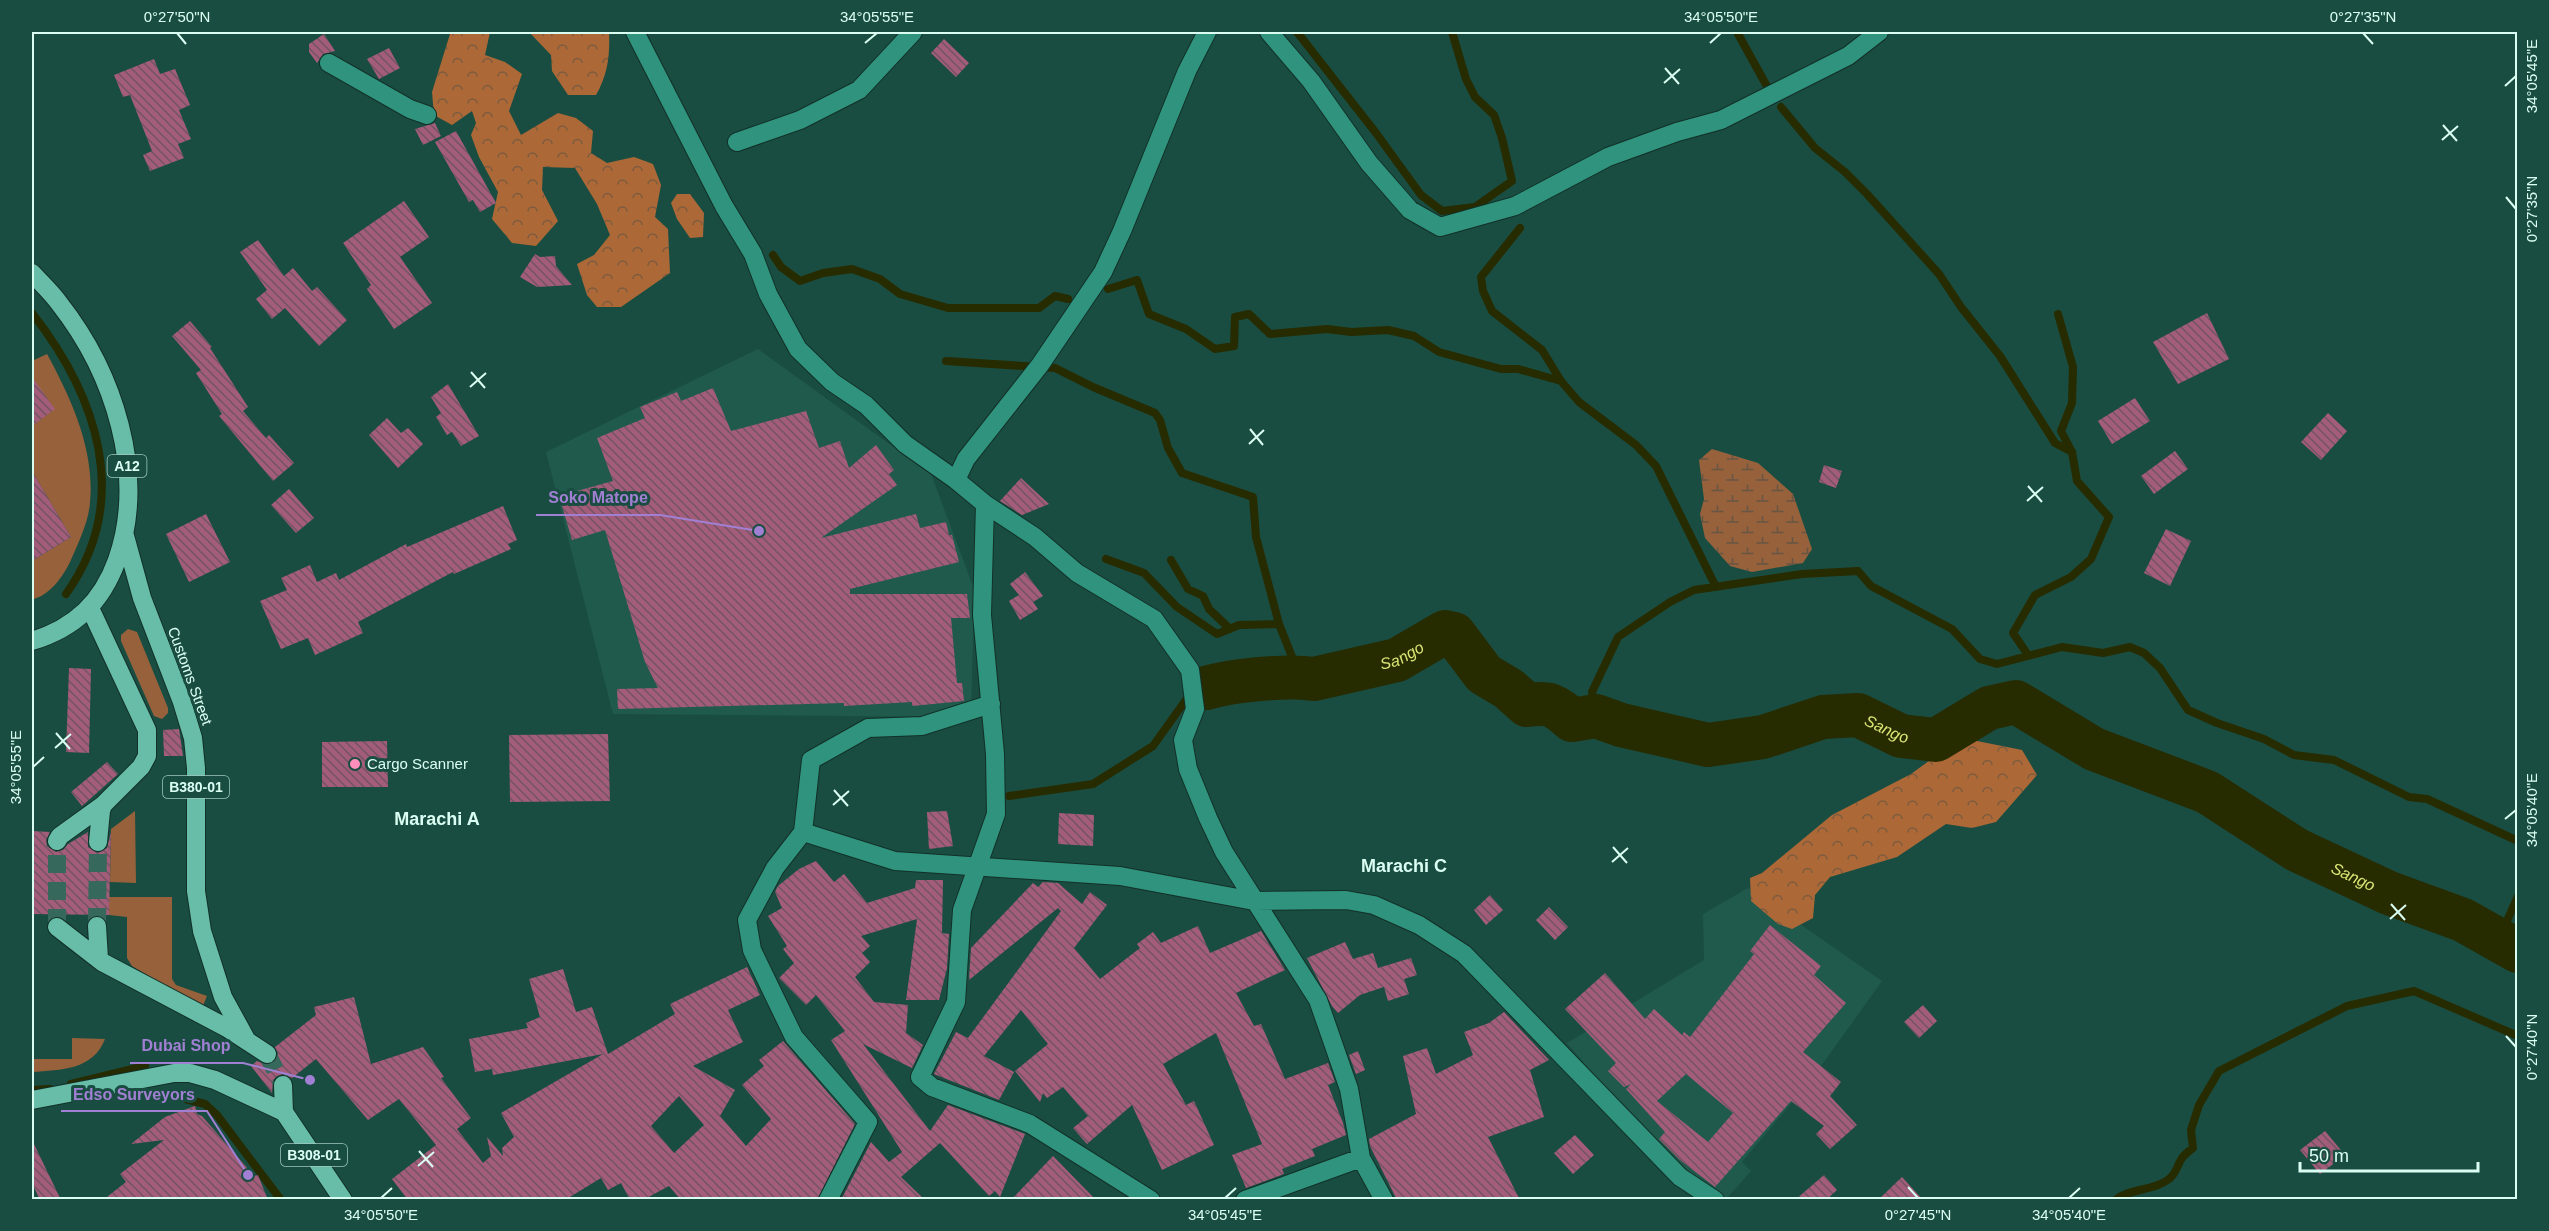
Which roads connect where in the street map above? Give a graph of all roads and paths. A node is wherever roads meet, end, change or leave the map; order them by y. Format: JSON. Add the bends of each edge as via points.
{"nodes":[{"id":1,"x":635,"y":32,"type":"edge"},
{"id":2,"x":913,"y":32,"type":"edge"},
{"id":3,"x":1207,"y":32,"type":"edge"},
{"id":4,"x":1269,"y":32,"type":"edge"},
{"id":5,"x":1879,"y":32,"type":"edge"},
{"id":6,"x":329,"y":63,"type":"dead end"},
{"id":7,"x":428,"y":115,"type":"dead end"},
{"id":8,"x":737,"y":142,"type":"dead end"},
{"id":9,"x":32,"y":273,"type":"edge"},
{"id":10,"x":956,"y":480,"type":"junction"},
{"id":11,"x":985,"y":504,"type":"junction"},
{"id":12,"x":125,"y":536,"type":"junction"},
{"id":13,"x":90,"y":608,"type":"junction"},
{"id":14,"x":32,"y":641,"type":"edge"},
{"id":15,"x":991,"y":704,"type":"junction"},
{"id":16,"x":104,"y":805,"type":"junction"},
{"id":17,"x":803,"y":832,"type":"junction"},
{"id":18,"x":57,"y":841,"type":"dead end"},
{"id":19,"x":99,"y":842,"type":"tunnel mouth"},
{"id":20,"x":977,"y":867,"type":"junction"},
{"id":21,"x":1254,"y":901,"type":"junction"},
{"id":22,"x":97,"y":926,"type":"tunnel mouth"},
{"id":23,"x":57,"y":927,"type":"dead end"},
{"id":24,"x":101,"y":961,"type":"junction"},
{"id":25,"x":246,"y":1039,"type":"junction"},
{"id":26,"x":267,"y":1054,"type":"tunnel mouth"},
{"id":27,"x":284,"y":1085,"type":"tunnel mouth"},
{"id":28,"x":32,"y":1100,"type":"edge"},
{"id":29,"x":284,"y":1112,"type":"junction"},
{"id":30,"x":1361,"y":1158,"type":"junction"},
{"id":31,"x":343,"y":1200,"type":"edge"},
{"id":32,"x":828,"y":1200,"type":"edge"},
{"id":33,"x":1151,"y":1200,"type":"edge"},
{"id":34,"x":1245,"y":1200,"type":"edge"},
{"id":35,"x":1384,"y":1200,"type":"edge"},
{"id":36,"x":1715,"y":1200,"type":"edge"}],
"edges":[{"from":1,"to":10,"type":"street","via":[[724,206],[753,254],[768,294],[798,349],[832,382],[866,405],[905,444]]},
{"from":2,"to":8,"type":"street","via":[[859,90],[800,120]]},
{"from":3,"to":10,"type":"street","via":[[1187,70],[1103,272],[1040,365],[966,459]]},
{"from":4,"to":5,"type":"street","via":[[1410,210],[1440,226],[1515,206],[1608,158],[1721,120],[1848,56]]},
{"from":6,"to":7,"type":"street","via":[[410,109]]},
{"from":9,"to":12,"type":"highway","number":"A12","via":[[59,303],[101,374],[123,437],[129,488]]},
{"from":10,"to":11,"type":"street"},
{"from":11,"to":15,"type":"street","via":[[982,615]]},
{"from":11,"to":21,"type":"street","via":[[1035,537],[1077,573],[1154,619],[1190,670],[1195,709],[1183,740],[1188,769],[1220,844]]},
{"from":12,"to":13,"type":"highway","number":"A12","via":[[109,581]]},
{"from":12,"to":25,"type":"highway","name":"Customs Street","number":"B380-01","via":[[141,598],[193,738],[195,891],[202,931],[223,996]]},
{"from":13,"to":14,"type":"highway","number":"A12","via":[[66,626]]},
{"from":13,"to":16,"type":"highway","via":[[147,730],[147,756],[141,767]]},
{"from":15,"to":17,"type":"street","via":[[922,726],[868,729],[811,760]]},
{"from":15,"to":20,"type":"street","via":[[996,814]]},
{"from":16,"to":18,"type":"highway"},
{"from":16,"to":19,"type":"highway"},
{"from":17,"to":20,"type":"street","via":[[895,861]]},
{"from":17,"to":32,"type":"street","via":[[775,868],[747,920],[752,950],[794,1037],[868,1122]]},
{"from":20,"to":21,"type":"street","via":[[1120,876]]},
{"from":20,"to":33,"type":"street","via":[[962,910],[956,1002],[920,1077],[933,1087],[1030,1124]]},
{"from":21,"to":30,"type":"street","via":[[1318,1000],[1349,1089]]},
{"from":21,"to":36,"type":"street","via":[[1346,900],[1374,905],[1419,925],[1455,948],[1680,1177]]},
{"from":22,"to":24,"type":"highway"},
{"from":23,"to":24,"type":"highway","name":"Customs Street"},
{"from":24,"to":25,"type":"highway","name":"Customs Street","number":"B380-01"},
{"from":25,"to":26,"type":"highway","name":"Customs Street","number":"B380-01"},
{"from":27,"to":29,"type":"highway"},
{"from":28,"to":29,"type":"highway","via":[[190,1073],[215,1080]]},
{"from":29,"to":31,"type":"highway","number":"B308-01"},
{"from":30,"to":34,"type":"street"},
{"from":30,"to":35,"type":"street"}]}
